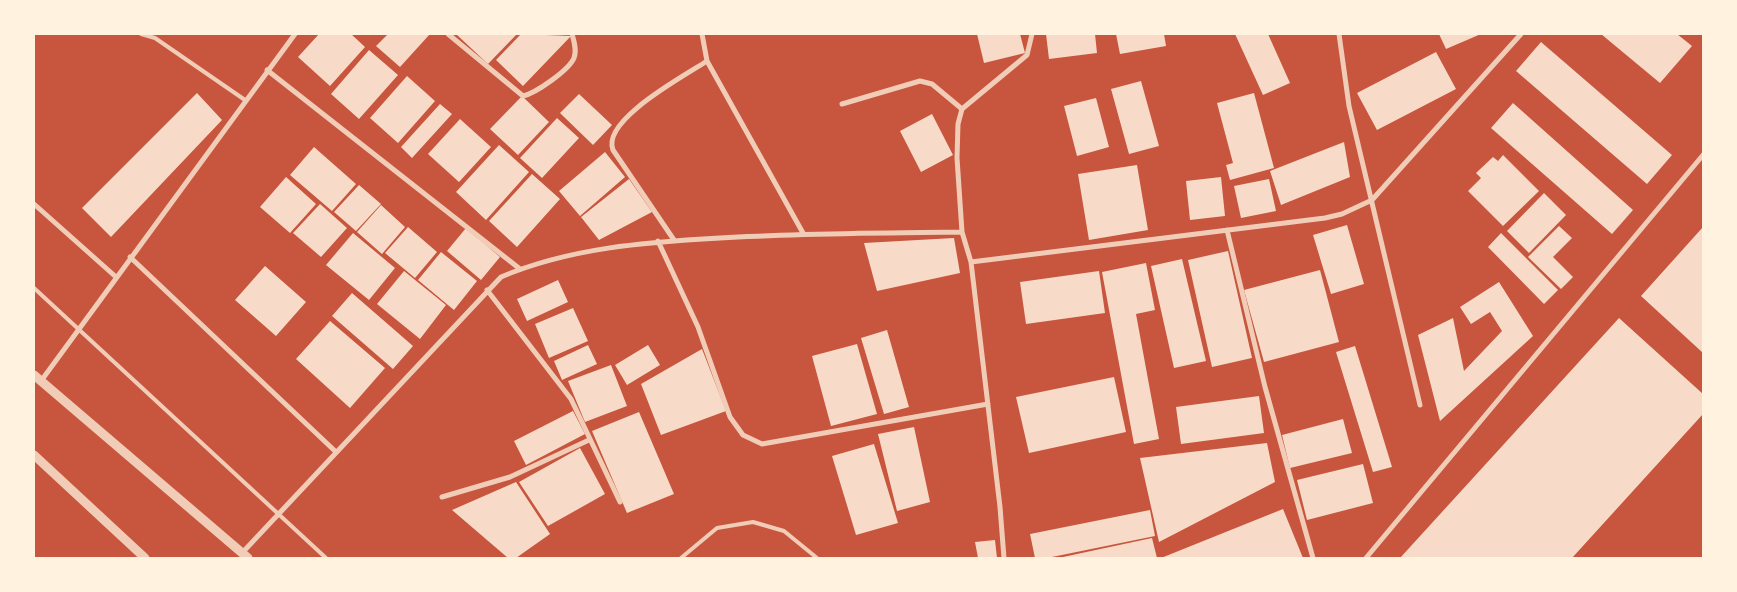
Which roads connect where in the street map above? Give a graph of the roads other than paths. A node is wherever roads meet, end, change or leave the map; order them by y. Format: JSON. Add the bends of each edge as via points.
{"nodes":[{"id":1,"x":141,"y":34,"type":"edge"},
{"id":2,"x":295,"y":34,"type":"edge"},
{"id":3,"x":448,"y":34,"type":"edge"},
{"id":4,"x":572,"y":34,"type":"edge"},
{"id":5,"x":702,"y":34,"type":"edge"},
{"id":6,"x":1032,"y":34,"type":"edge"},
{"id":7,"x":1339,"y":34,"type":"edge"},
{"id":8,"x":1521,"y":34,"type":"edge"},
{"id":9,"x":708,"y":61,"type":"junction"},
{"id":10,"x":267,"y":70,"type":"junction"},
{"id":11,"x":245,"y":100,"type":"junction"},
{"id":12,"x":842,"y":104,"type":"dead end"},
{"id":13,"x":962,"y":109,"type":"junction"},
{"id":14,"x":1703,"y":154,"type":"edge"},
{"id":15,"x":1372,"y":200,"type":"junction"},
{"id":16,"x":34,"y":204,"type":"edge"},
{"id":17,"x":1227,"y":230,"type":"junction"},
{"id":18,"x":962,"y":232,"type":"junction"},
{"id":19,"x":803,"y":233,"type":"junction"},
{"id":20,"x":674,"y":240,"type":"junction"},
{"id":21,"x":658,"y":242,"type":"junction"},
{"id":22,"x":130,"y":258,"type":"junction"},
{"id":23,"x":971,"y":262,"type":"junction"},
{"id":24,"x":520,"y":269,"type":"junction"},
{"id":25,"x":116,"y":277,"type":"junction"},
{"id":26,"x":34,"y":288,"type":"edge"},
{"id":27,"x":487,"y":290,"type":"junction"},
{"id":28,"x":79,"y":329,"type":"junction"},
{"id":29,"x":37,"y":378,"type":"edge"},
{"id":30,"x":988,"y":404,"type":"junction"},
{"id":31,"x":1420,"y":405,"type":"dead end"},
{"id":32,"x":589,"y":440,"type":"junction"},
{"id":33,"x":336,"y":452,"type":"junction"},
{"id":34,"x":34,"y":455,"type":"edge"},
{"id":35,"x":442,"y":497,"type":"dead end"},
{"id":36,"x":620,"y":502,"type":"dead end"},
{"id":37,"x":278,"y":514,"type":"junction"},
{"id":38,"x":245,"y":556,"type":"edge"},
{"id":39,"x":145,"y":558,"type":"edge"},
{"id":40,"x":326,"y":558,"type":"edge"},
{"id":41,"x":681,"y":558,"type":"edge"},
{"id":42,"x":817,"y":558,"type":"edge"},
{"id":43,"x":1004,"y":558,"type":"edge"},
{"id":44,"x":1313,"y":558,"type":"edge"},
{"id":45,"x":1366,"y":558,"type":"edge"}],
"edges":[{"from":1,"to":11,"type":"lane","via":[[155,38]]},
{"from":2,"to":10,"type":"street"},
{"from":3,"to":4,"type":"street","via":[[523,96],[531,94],[568,66],[575,52]]},
{"from":5,"to":9,"type":"street"},
{"from":6,"to":13,"type":"street","via":[[1027,55]]},
{"from":7,"to":15,"type":"street","via":[[1349,106],[1365,182]]},
{"from":8,"to":15,"type":"street"},
{"from":9,"to":19,"type":"street"},
{"from":9,"to":20,"type":"street","via":[[645,100],[612,138],[614,150]]},
{"from":10,"to":11,"type":"street"},
{"from":10,"to":24,"type":"street"},
{"from":11,"to":22,"type":"street"},
{"from":12,"to":13,"type":"street","via":[[920,81],[932,84]]},
{"from":13,"to":18,"type":"street","via":[[957,158]]},
{"from":14,"to":45,"type":"street"},
{"from":15,"to":17,"type":"street","via":[[1342,214],[1324,218]]},
{"from":15,"to":31,"type":"street"},
{"from":16,"to":25,"type":"street"},
{"from":17,"to":23,"type":"street"},
{"from":17,"to":44,"type":"street","via":[[1265,387]]},
{"from":18,"to":19,"type":"street"},
{"from":18,"to":23,"type":"street"},
{"from":19,"to":20,"type":"street"},
{"from":20,"to":21,"type":"street"},
{"from":21,"to":24,"type":"street","via":[[556,258]]},
{"from":21,"to":30,"type":"street","via":[[698,327],[730,417],[744,435],[762,444]]},
{"from":22,"to":25,"type":"street"},
{"from":22,"to":33,"type":"street"},
{"from":23,"to":30,"type":"street"},
{"from":24,"to":27,"type":"street","via":[[501,277]]},
{"from":25,"to":28,"type":"street"},
{"from":26,"to":28,"type":"lane"},
{"from":27,"to":32,"type":"street","via":[[571,399]]},
{"from":27,"to":33,"type":"street"},
{"from":28,"to":29,"type":"street"},
{"from":28,"to":37,"type":"lane"},
{"from":29,"to":38,"type":"street"},
{"from":30,"to":43,"type":"street"},
{"from":32,"to":35,"type":"street","via":[[510,477]]},
{"from":32,"to":36,"type":"street"},
{"from":33,"to":37,"type":"street"},
{"from":34,"to":39,"type":"street"},
{"from":37,"to":38,"type":"street"},
{"from":37,"to":40,"type":"lane"},
{"from":41,"to":42,"type":"lane","via":[[717,528],[753,522],[784,531]]}]}
